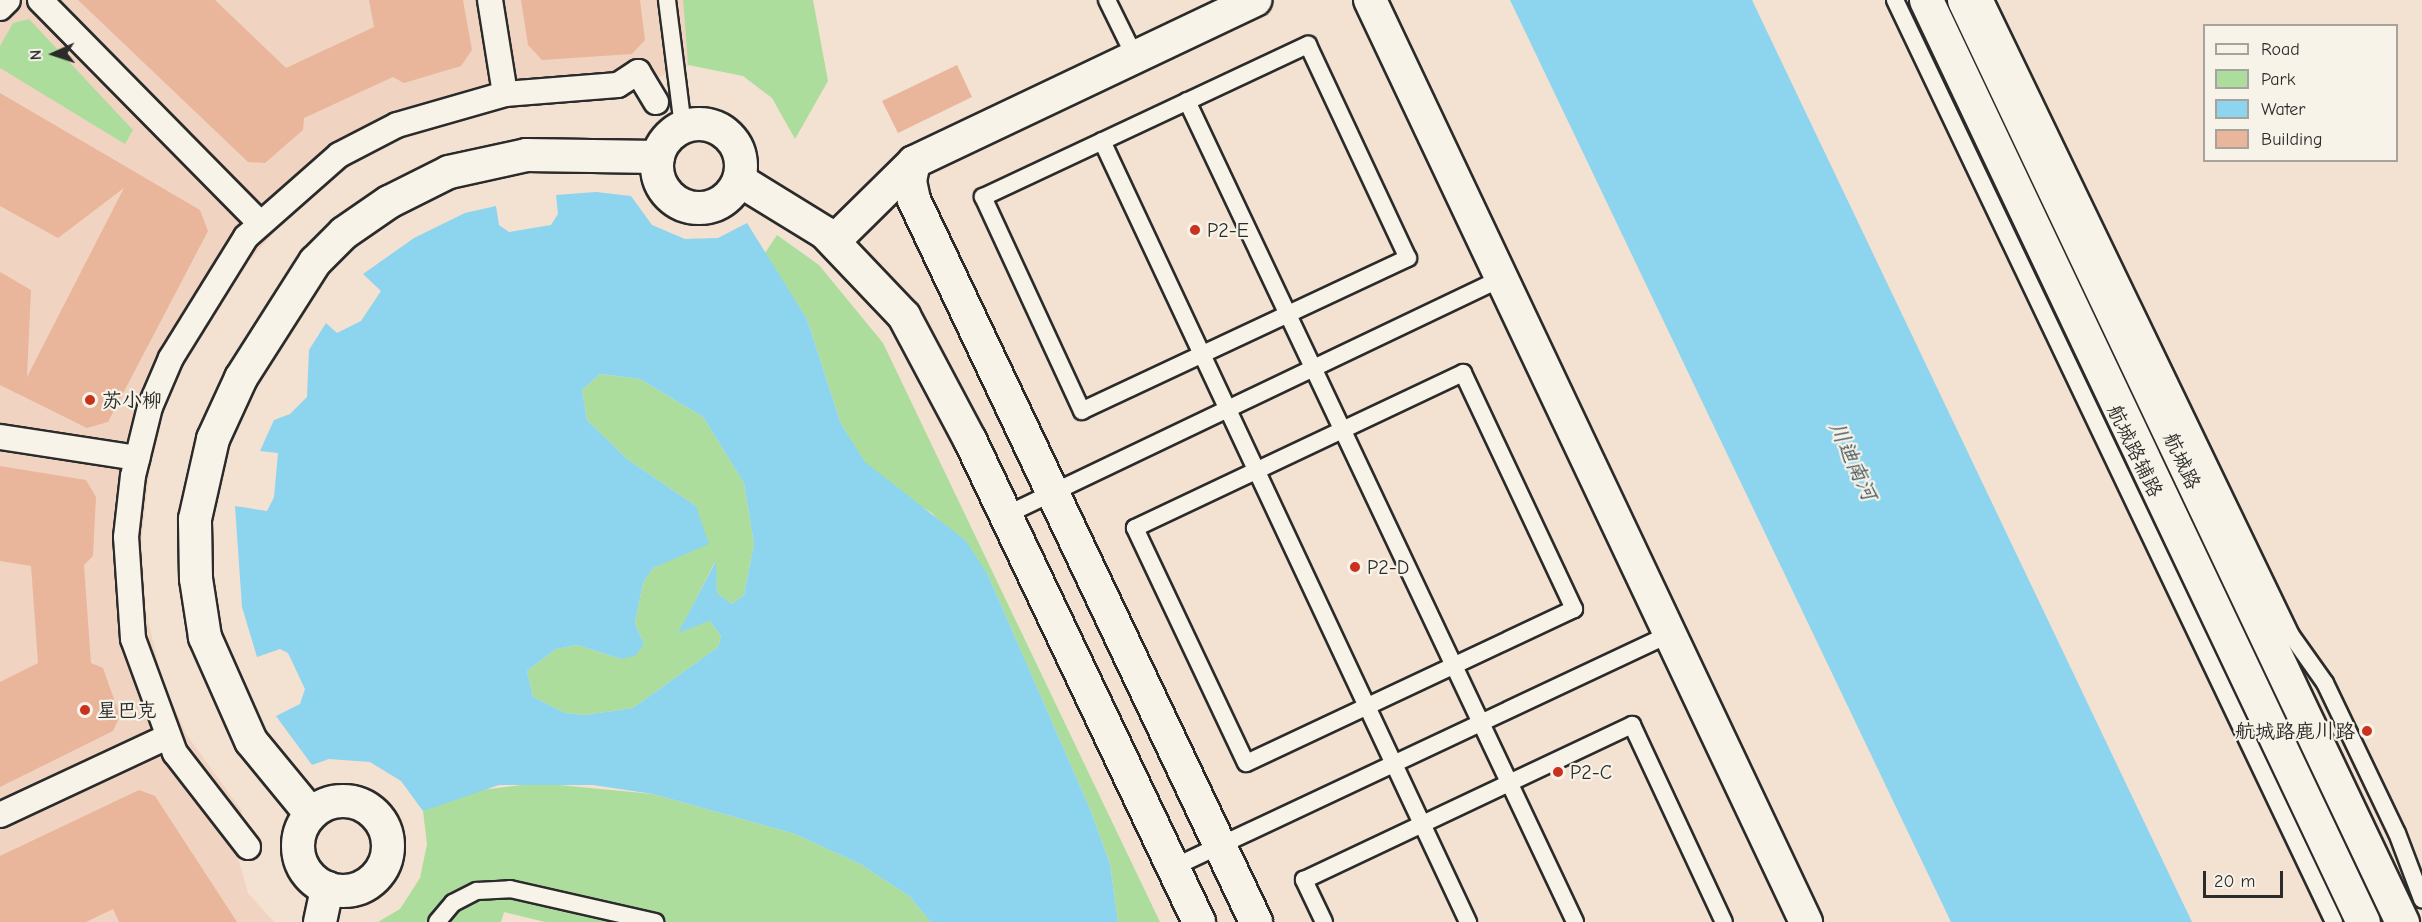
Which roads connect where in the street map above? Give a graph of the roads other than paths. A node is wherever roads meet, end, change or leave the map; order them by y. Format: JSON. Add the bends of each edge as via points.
{"nodes":[{"id":1,"x":8,"y":0,"type":"edge"},
{"id":2,"x":40,"y":0,"type":"edge"},
{"id":3,"x":490,"y":0,"type":"edge"},
{"id":4,"x":667,"y":0,"type":"edge"},
{"id":5,"x":1107,"y":0,"type":"edge"},
{"id":6,"x":1255,"y":0,"type":"edge"},
{"id":7,"x":1370,"y":0,"type":"edge"},
{"id":8,"x":1895,"y":0,"type":"edge"},
{"id":9,"x":1926,"y":0,"type":"edge"},
{"id":10,"x":1964,"y":0,"type":"edge"},
{"id":11,"x":1985,"y":0,"type":"edge"},
{"id":12,"x":0,"y":8,"type":"edge"},
{"id":13,"x":1135,"y":57,"type":"junction"},
{"id":14,"x":506,"y":94,"type":"junction"},
{"id":15,"x":656,"y":102,"type":"dead end"},
{"id":16,"x":1187,"y":102,"type":"junction"},
{"id":17,"x":683,"y":127,"type":"junction"},
{"id":18,"x":1102,"y":141,"type":"junction"},
{"id":19,"x":658,"y":157,"type":"junction"},
{"id":20,"x":914,"y":162,"type":"junction"},
{"id":21,"x":739,"y":180,"type":"junction"},
{"id":22,"x":260,"y":223,"type":"junction"},
{"id":23,"x":834,"y":241,"type":"junction"},
{"id":24,"x":1502,"y":278,"type":"junction"},
{"id":25,"x":1290,"y":313,"type":"junction"},
{"id":26,"x":1202,"y":355,"type":"junction"},
{"id":27,"x":1315,"y":368,"type":"junction"},
{"id":28,"x":1228,"y":409,"type":"junction"},
{"id":29,"x":1344,"y":429,"type":"junction"},
{"id":30,"x":0,"y":436,"type":"edge"},
{"id":31,"x":137,"y":458,"type":"junction"},
{"id":32,"x":1257,"y":470,"type":"junction"},
{"id":33,"x":1052,"y":493,"type":"junction"},
{"id":34,"x":1006,"y":515,"type":"junction"},
{"id":35,"x":1670,"y":634,"type":"junction"},
{"id":36,"x":1455,"y":665,"type":"junction"},
{"id":37,"x":1368,"y":706,"type":"junction"},
{"id":38,"x":1482,"y":722,"type":"junction"},
{"id":39,"x":167,"y":737,"type":"junction"},
{"id":40,"x":1395,"y":764,"type":"junction"},
{"id":41,"x":1510,"y":782,"type":"junction"},
{"id":42,"x":311,"y":814,"type":"junction"},
{"id":43,"x":0,"y":815,"type":"edge"},
{"id":44,"x":1423,"y":823,"type":"junction"},
{"id":45,"x":1220,"y":846,"type":"junction"},
{"id":46,"x":248,"y":847,"type":"dead end"},
{"id":47,"x":1172,"y":868,"type":"junction"},
{"id":48,"x":327,"y":888,"type":"junction"},
{"id":49,"x":2422,"y":899,"type":"edge"},
{"id":50,"x":320,"y":922,"type":"edge"},
{"id":51,"x":437,"y":922,"type":"edge"},
{"id":52,"x":655,"y":922,"type":"edge"},
{"id":53,"x":1199,"y":922,"type":"edge"},
{"id":54,"x":1256,"y":922,"type":"edge"},
{"id":55,"x":1324,"y":922,"type":"edge"},
{"id":56,"x":1468,"y":922,"type":"edge"},
{"id":57,"x":1575,"y":922,"type":"edge"},
{"id":58,"x":1724,"y":922,"type":"edge"},
{"id":59,"x":1806,"y":922,"type":"edge"},
{"id":60,"x":2334,"y":922,"type":"edge"},
{"id":61,"x":2363,"y":922,"type":"edge"},
{"id":62,"x":2402,"y":922,"type":"edge"}],
"edges":[{"from":1,"to":12,"type":"street"},
{"from":2,"to":22,"type":"street"},
{"from":3,"to":14,"type":"street"},
{"from":4,"to":17,"type":"lane"},
{"from":5,"to":13,"type":"lane"},
{"from":6,"to":13,"type":"street"},
{"from":7,"to":24,"type":"street"},
{"from":8,"to":60,"type":"lane","name":"航城路辅路"},
{"from":9,"to":61,"type":"main road","name":"航城路"},
{"from":10,"to":62,"type":"main road","name":"航城路"},
{"from":11,"to":49,"type":"lane","via":[[2291,635],[2325,684],[2397,833]]},
{"from":13,"to":20,"type":"street"},
{"from":14,"to":15,"type":"street","via":[[618,85],[638,72]]},
{"from":14,"to":22,"type":"street","via":[[452,105],[339,155]]},
{"from":16,"to":18,"type":"lane"},
{"from":16,"to":25,"type":"lane"},
{"from":16,"to":25,"type":"lane","via":[[1308,45],[1408,258]]},
{"from":17,"to":19,"type":"street","via":[[672,134]]},
{"from":17,"to":21,"type":"street","via":[[710,125],[733,140],[741,166]]},
{"from":18,"to":26,"type":"lane"},
{"from":18,"to":26,"type":"lane","via":[[983,197],[1072,390],[1082,411]]},
{"from":19,"to":21,"type":"street","via":[[661,185],[688,206],[722,202]]},
{"from":19,"to":42,"type":"street","via":[[526,155],[449,172],[389,202],[344,233],[315,262],[241,378],[213,439],[195,519],[196,579],[205,637],[251,741]]},
{"from":20,"to":23,"type":"street"},
{"from":20,"to":33,"type":"street","via":[[910,181],[914,200]]},
{"from":21,"to":23,"type":"street"},
{"from":22,"to":31,"type":"street","via":[[215,281],[171,358]]},
{"from":23,"to":34,"type":"street","via":[[904,316]]},
{"from":24,"to":27,"type":"lane"},
{"from":24,"to":35,"type":"street"},
{"from":25,"to":26,"type":"lane"},
{"from":25,"to":27,"type":"lane"},
{"from":26,"to":28,"type":"lane"},
{"from":27,"to":28,"type":"lane"},
{"from":27,"to":29,"type":"lane"},
{"from":28,"to":32,"type":"lane"},
{"from":28,"to":33,"type":"lane"},
{"from":29,"to":32,"type":"lane"},
{"from":29,"to":36,"type":"lane"},
{"from":29,"to":36,"type":"lane","via":[[1464,373],[1574,609]]},
{"from":30,"to":31,"type":"street"},
{"from":31,"to":39,"type":"street","via":[[126,537],[128,599],[134,639]]},
{"from":32,"to":37,"type":"lane"},
{"from":32,"to":37,"type":"lane","via":[[1136,528],[1246,763]]},
{"from":33,"to":34,"type":"lane"},
{"from":33,"to":45,"type":"street"},
{"from":34,"to":47,"type":"street"},
{"from":35,"to":38,"type":"lane"},
{"from":35,"to":59,"type":"street"},
{"from":36,"to":37,"type":"lane"},
{"from":36,"to":38,"type":"lane"},
{"from":37,"to":40,"type":"lane"},
{"from":38,"to":40,"type":"lane"},
{"from":38,"to":41,"type":"lane"},
{"from":39,"to":43,"type":"street"},
{"from":39,"to":46,"type":"street"},
{"from":40,"to":44,"type":"lane"},
{"from":40,"to":45,"type":"lane"},
{"from":41,"to":44,"type":"lane"},
{"from":41,"to":57,"type":"lane"},
{"from":41,"to":58,"type":"lane","via":[[1632,725]]},
{"from":42,"to":48,"type":"street","via":[[302,827],[300,856],[315,881]]},
{"from":42,"to":48,"type":"street","via":[[323,805],[353,801],[378,817],[386,831],[386,859],[369,883],[356,889]]},
{"from":44,"to":55,"type":"lane","via":[[1304,880]]},
{"from":44,"to":56,"type":"lane"},
{"from":45,"to":47,"type":"lane"},
{"from":45,"to":54,"type":"street"},
{"from":47,"to":53,"type":"street"},
{"from":48,"to":50,"type":"street"},
{"from":51,"to":52,"type":"lane","via":[[453,903],[477,891],[510,889]]}]}
